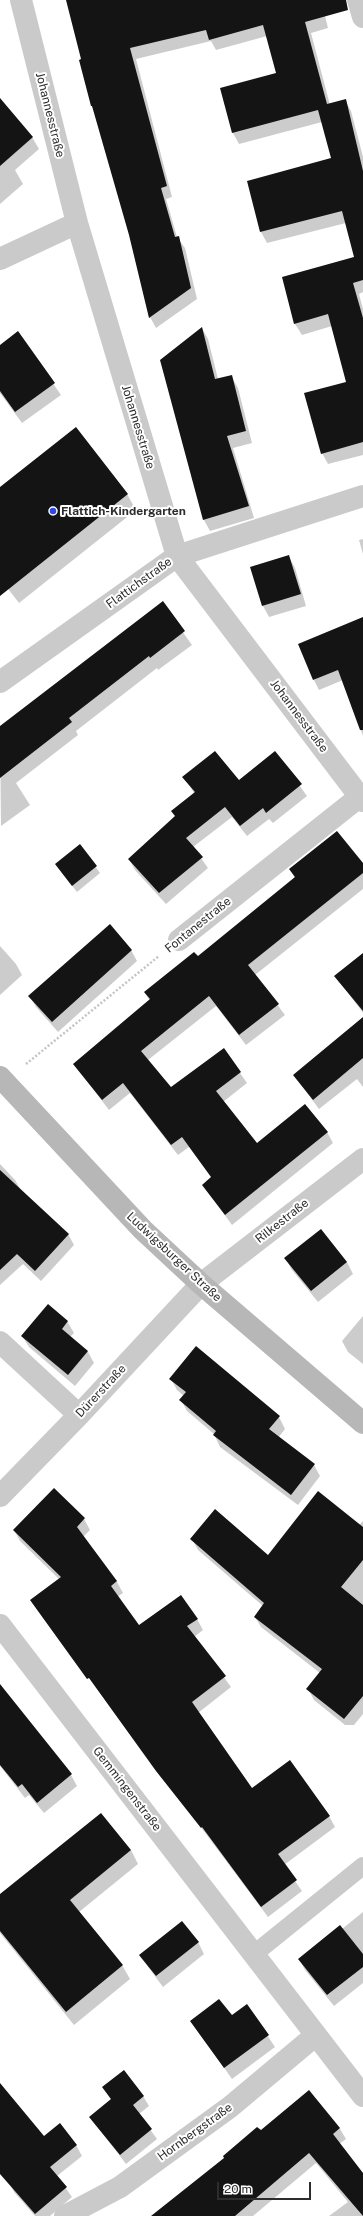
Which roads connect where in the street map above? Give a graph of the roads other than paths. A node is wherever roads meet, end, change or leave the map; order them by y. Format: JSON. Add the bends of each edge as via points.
{"nodes":[{"id":1,"x":21,"y":0,"type":"edge"},
{"id":2,"x":358,"y":0,"type":"edge"},
{"id":3,"x":363,"y":17,"type":"edge"},
{"id":4,"x":77,"y":223,"type":"junction"},
{"id":5,"x":0,"y":259,"type":"edge"},
{"id":6,"x":363,"y":496,"type":"edge"},
{"id":7,"x":177,"y":556,"type":"junction"},
{"id":8,"x":0,"y":682,"type":"edge"},
{"id":9,"x":362,"y":797,"type":"edge"},
{"id":10,"x":179,"y":940,"type":"road end"},
{"id":11,"x":0,"y":1077,"type":"edge"},
{"id":12,"x":363,"y":1159,"type":"edge"},
{"id":13,"x":201,"y":1284,"type":"junction"},
{"id":14,"x":0,"y":1342,"type":"edge"},
{"id":15,"x":79,"y":1415,"type":"junction"},
{"id":16,"x":363,"y":1423,"type":"edge"},
{"id":17,"x":0,"y":1496,"type":"edge"},
{"id":18,"x":0,"y":1625,"type":"edge"},
{"id":19,"x":363,"y":1866,"type":"edge"},
{"id":20,"x":254,"y":1954,"type":"junction"},
{"id":21,"x":316,"y":2035,"type":"junction"},
{"id":22,"x":363,"y":2096,"type":"edge"},
{"id":23,"x":65,"y":2216,"type":"edge"}],
"edges":[{"from":1,"to":4,"type":"street","name":"Johannesstraße"},
{"from":2,"to":3,"type":"street"},
{"from":4,"to":5,"type":"street"},
{"from":4,"to":7,"type":"street","name":"Johannesstraße"},
{"from":6,"to":7,"type":"street","name":"Flattichstraße"},
{"from":7,"to":8,"type":"street","name":"Flattichstraße"},
{"from":7,"to":9,"type":"street","name":"Johannesstraße"},
{"from":9,"to":10,"type":"street","name":"Fontanestraße"},
{"from":11,"to":13,"type":"main road","name":"Ludwigsburger Straße","via":[[143,1230]]},
{"from":12,"to":13,"type":"street","name":"Rilkestraße"},
{"from":13,"to":15,"type":"street","name":"Dürerstraße"},
{"from":13,"to":16,"type":"main road","name":"Ludwigsburger Straße"},
{"from":14,"to":15,"type":"street"},
{"from":15,"to":17,"type":"street","name":"Dürerstraße"},
{"from":18,"to":20,"type":"street","name":"Gemmingenstraße"},
{"from":19,"to":20,"type":"lane"},
{"from":20,"to":21,"type":"street","name":"Gemmingenstraße"},
{"from":21,"to":22,"type":"street","name":"Gemmingenstraße"},
{"from":21,"to":23,"type":"street","name":"Hornbergstraße","via":[[230,2107],[120,2188]]}]}
